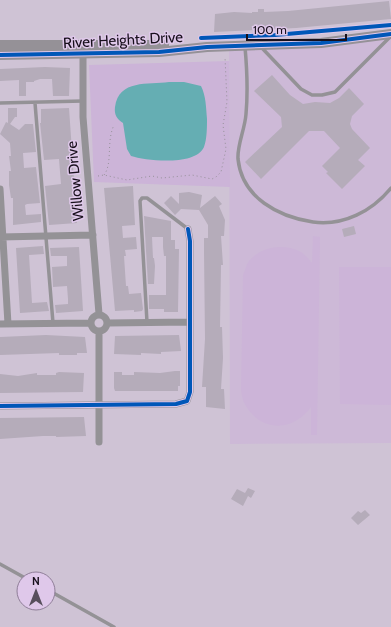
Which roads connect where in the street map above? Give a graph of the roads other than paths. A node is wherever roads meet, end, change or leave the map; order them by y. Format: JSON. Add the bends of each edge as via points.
{"nodes":[{"id":1,"x":391,"y":35,"type":"edge"},
{"id":2,"x":0,"y":46,"type":"edge"},
{"id":3,"x":245,"y":46,"type":"junction"},
{"id":4,"x":260,"y":46,"type":"junction"},
{"id":5,"x":83,"y":50,"type":"junction"},
{"id":6,"x":0,"y":55,"type":"edge"},
{"id":7,"x":83,"y":101,"type":"junction"},
{"id":8,"x":0,"y":103,"type":"edge"},
{"id":9,"x":36,"y":103,"type":"junction"},
{"id":10,"x":391,"y":188,"type":"edge"},
{"id":11,"x":0,"y":191,"type":"edge"},
{"id":12,"x":188,"y":229,"type":"joint"},
{"id":13,"x":46,"y":236,"type":"junction"},
{"id":14,"x":93,"y":236,"type":"junction"},
{"id":15,"x":1,"y":237,"type":"edge"},
{"id":16,"x":3,"y":280,"type":"edge"},
{"id":17,"x":99,"y":314,"type":"junction"},
{"id":18,"x":147,"y":322,"type":"junction"},
{"id":19,"x":190,"y":322,"type":"junction"},
{"id":20,"x":53,"y":323,"type":"junction"},
{"id":21,"x":90,"y":323,"type":"junction"},
{"id":22,"x":108,"y":323,"type":"junction"},
{"id":23,"x":0,"y":324,"type":"edge"},
{"id":24,"x":8,"y":324,"type":"junction"},
{"id":25,"x":99,"y":331,"type":"junction"},
{"id":26,"x":100,"y":404,"type":"junction"},
{"id":27,"x":0,"y":406,"type":"edge"},
{"id":28,"x":99,"y":442,"type":"dead end"},
{"id":29,"x":0,"y":564,"type":"edge"},
{"id":30,"x":16,"y":573,"type":"edge"},
{"id":31,"x":56,"y":594,"type":"edge"},
{"id":32,"x":114,"y":627,"type":"edge"}],
"edges":[{"from":1,"to":4,"type":"street","name":"River Heights Drive","via":[[321,43]]},
{"from":1,"to":4,"type":"lane","via":[[335,92],[322,95],[312,95],[301,89]]},
{"from":2,"to":5,"type":"street","name":"River Heights Drive"},
{"from":3,"to":4,"type":"street","name":"River Heights Drive"},
{"from":3,"to":5,"type":"street","name":"River Heights Drive"},
{"from":3,"to":10,"type":"lane","via":[[246,115],[238,158],[241,173],[250,189],[265,205],[281,215],[299,220],[334,221],[351,218],[370,209]]},
{"from":5,"to":6,"type":"street","name":"River Heights Drive"},
{"from":5,"to":7,"type":"street","name":"Willow Drive"},
{"from":7,"to":9,"type":"lane"},
{"from":7,"to":14,"type":"street","name":"Willow Drive"},
{"from":8,"to":9,"type":"lane"},
{"from":9,"to":13,"type":"lane"},
{"from":11,"to":15,"type":"street"},
{"from":12,"to":18,"type":"lane","via":[[147,198],[140,201]]},
{"from":12,"to":19,"type":"street"},
{"from":13,"to":14,"type":"street"},
{"from":13,"to":15,"type":"street"},
{"from":13,"to":20,"type":"lane"},
{"from":14,"to":17,"type":"street","name":"Willow Drive"},
{"from":15,"to":16,"type":"street"},
{"from":16,"to":24,"type":"street"},
{"from":17,"to":21,"type":"street","via":[[94,316]]},
{"from":17,"to":22,"type":"street","via":[[106,318]]},
{"from":18,"to":19,"type":"street"},
{"from":18,"to":22,"type":"street"},
{"from":19,"to":26,"type":"street","via":[[190,392],[187,401],[176,404]]},
{"from":20,"to":21,"type":"street"},
{"from":20,"to":24,"type":"street"},
{"from":21,"to":25,"type":"street","via":[[93,329]]},
{"from":22,"to":25,"type":"street","via":[[106,328]]},
{"from":23,"to":24,"type":"street"},
{"from":25,"to":26,"type":"street"},
{"from":26,"to":27,"type":"street"},
{"from":26,"to":28,"type":"street"},
{"from":29,"to":30,"type":"lane"},
{"from":31,"to":32,"type":"lane"}]}
